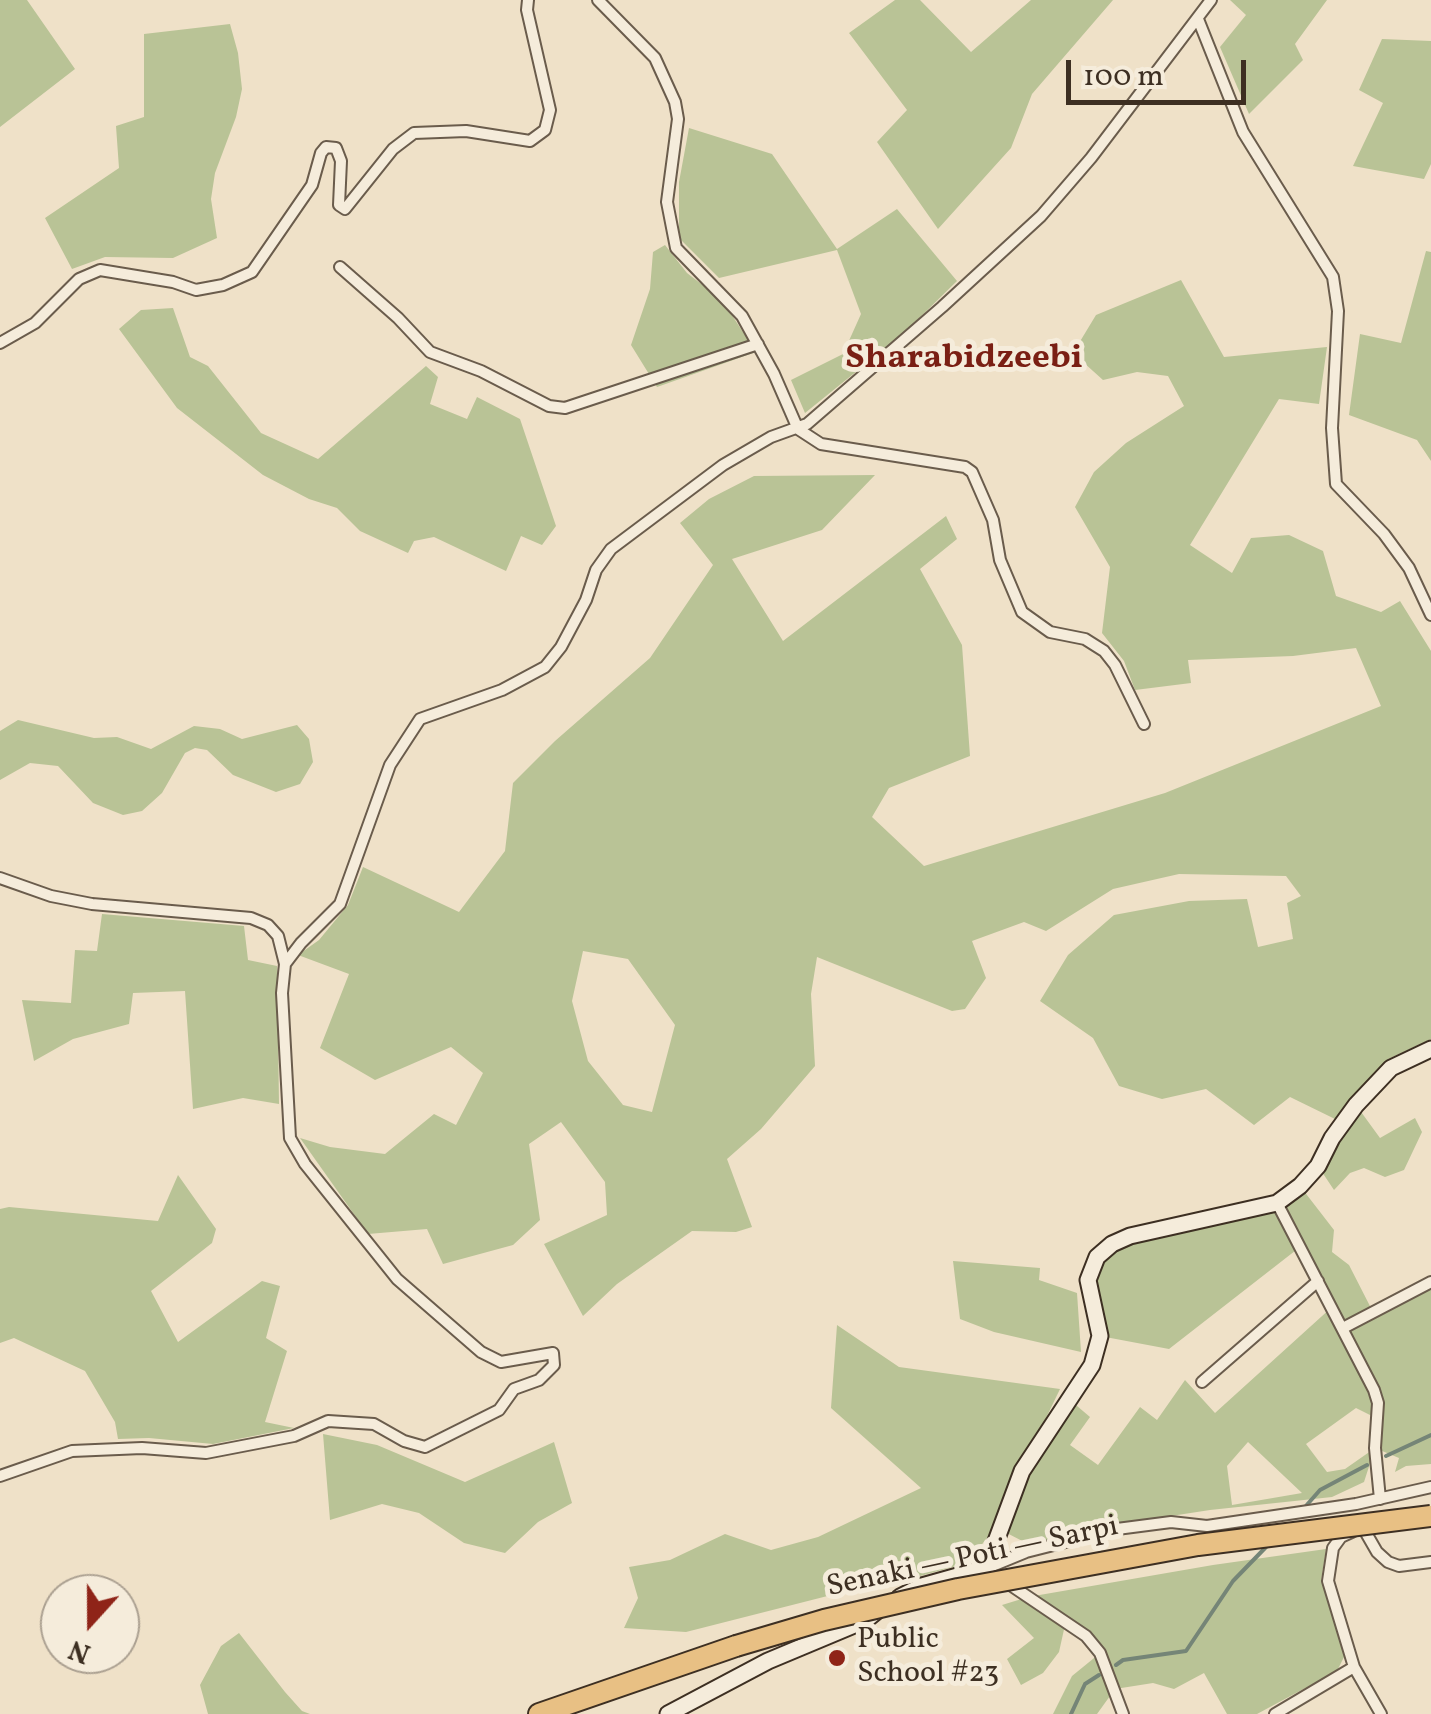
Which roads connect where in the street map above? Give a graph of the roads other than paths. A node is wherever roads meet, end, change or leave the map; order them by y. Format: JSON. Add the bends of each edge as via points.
{"nodes":[{"id":1,"x":528,"y":0,"type":"edge"},
{"id":2,"x":598,"y":0,"type":"edge"},
{"id":3,"x":1211,"y":0,"type":"edge"},
{"id":4,"x":1198,"y":19,"type":"junction"},
{"id":5,"x":340,"y":266,"type":"dead end"},
{"id":6,"x":0,"y":343,"type":"edge"},
{"id":7,"x":758,"y":344,"type":"junction"},
{"id":8,"x":798,"y":429,"type":"junction"},
{"id":9,"x":1431,"y":615,"type":"edge"},
{"id":10,"x":1144,"y":724,"type":"dead end"},
{"id":11,"x":0,"y":878,"type":"edge"},
{"id":12,"x":286,"y":964,"type":"junction"},
{"id":13,"x":1431,"y":1049,"type":"edge"},
{"id":14,"x":1277,"y":1203,"type":"junction"},
{"id":15,"x":1318,"y":1281,"type":"junction"},
{"id":16,"x":1431,"y":1282,"type":"edge"},
{"id":17,"x":1343,"y":1328,"type":"junction"},
{"id":18,"x":1202,"y":1382,"type":"dead end"},
{"id":19,"x":0,"y":1476,"type":"edge"},
{"id":20,"x":1431,"y":1487,"type":"edge"},
{"id":21,"x":1380,"y":1499,"type":"junction"},
{"id":22,"x":1356,"y":1504,"type":"junction"},
{"id":23,"x":1431,"y":1516,"type":"edge"},
{"id":24,"x":1362,"y":1528,"type":"junction"},
{"id":25,"x":1431,"y":1562,"type":"edge"},
{"id":26,"x":986,"y":1568,"type":"junction"},
{"id":27,"x":1354,"y":1666,"type":"junction"},
{"id":28,"x":539,"y":1714,"type":"edge"},
{"id":29,"x":668,"y":1714,"type":"edge"},
{"id":30,"x":1124,"y":1714,"type":"edge"},
{"id":31,"x":1275,"y":1714,"type":"edge"},
{"id":32,"x":1381,"y":1714,"type":"edge"}],
"edges":[{"from":1,"to":6,"type":"street","via":[[550,110],[545,130],[530,141],[466,132],[414,134],[393,148],[345,209],[338,205],[342,160],[336,148],[326,148],[312,184],[252,272],[196,290],[100,270],[79,279],[34,323]]},
{"from":2,"to":7,"type":"street","via":[[655,58],[675,102],[667,202],[676,248],[726,297]]},
{"from":3,"to":4,"type":"street"},
{"from":4,"to":8,"type":"street","via":[[1042,216]]},
{"from":4,"to":9,"type":"street","via":[[1243,132],[1334,276],[1336,484],[1409,568]]},
{"from":5,"to":7,"type":"street","via":[[430,352],[549,406],[565,408]]},
{"from":7,"to":8,"type":"street"},
{"from":8,"to":10,"type":"street","via":[[821,444],[972,472],[1022,612],[1050,632],[1085,639],[1104,651]]},
{"from":8,"to":12,"type":"street","via":[[724,465],[611,549],[562,647],[544,667],[420,719],[390,765],[340,904]]},
{"from":11,"to":12,"type":"street","via":[[92,904],[250,918],[278,936]]},
{"from":12,"to":19,"type":"street","via":[[290,1138],[305,1164],[398,1279],[481,1352],[501,1362],[553,1353],[554,1365],[540,1380],[514,1389],[498,1410],[425,1446],[374,1424],[328,1421],[294,1436],[206,1453],[72,1451]]},
{"from":13,"to":14,"type":"street","via":[[1391,1068],[1356,1105],[1318,1166]]},
{"from":14,"to":15,"type":"street"},
{"from":14,"to":26,"type":"street","via":[[1130,1236],[1098,1257],[1088,1280],[1100,1336],[1092,1365],[1022,1471]]},
{"from":15,"to":17,"type":"street"},
{"from":15,"to":18,"type":"street"},
{"from":16,"to":17,"type":"street"},
{"from":17,"to":21,"type":"street","via":[[1378,1403]]},
{"from":20,"to":21,"type":"street"},
{"from":21,"to":22,"type":"street"},
{"from":22,"to":24,"type":"street"},
{"from":22,"to":26,"type":"street","via":[[1207,1526],[1170,1522],[1117,1529]]},
{"from":23,"to":28,"type":"highway","name":"Senaki — Poti — Sarpi","bridge":true,"via":[[1198,1545],[958,1589],[736,1646]]},
{"from":24,"to":25,"type":"street","via":[[1388,1562]]},
{"from":24,"to":27,"type":"street","via":[[1341,1536],[1333,1548],[1328,1581]]},
{"from":26,"to":29,"type":"street","via":[[922,1586],[866,1620]]},
{"from":26,"to":30,"type":"street","via":[[1086,1636],[1100,1653]]},
{"from":27,"to":31,"type":"street"},
{"from":27,"to":32,"type":"street"}]}
